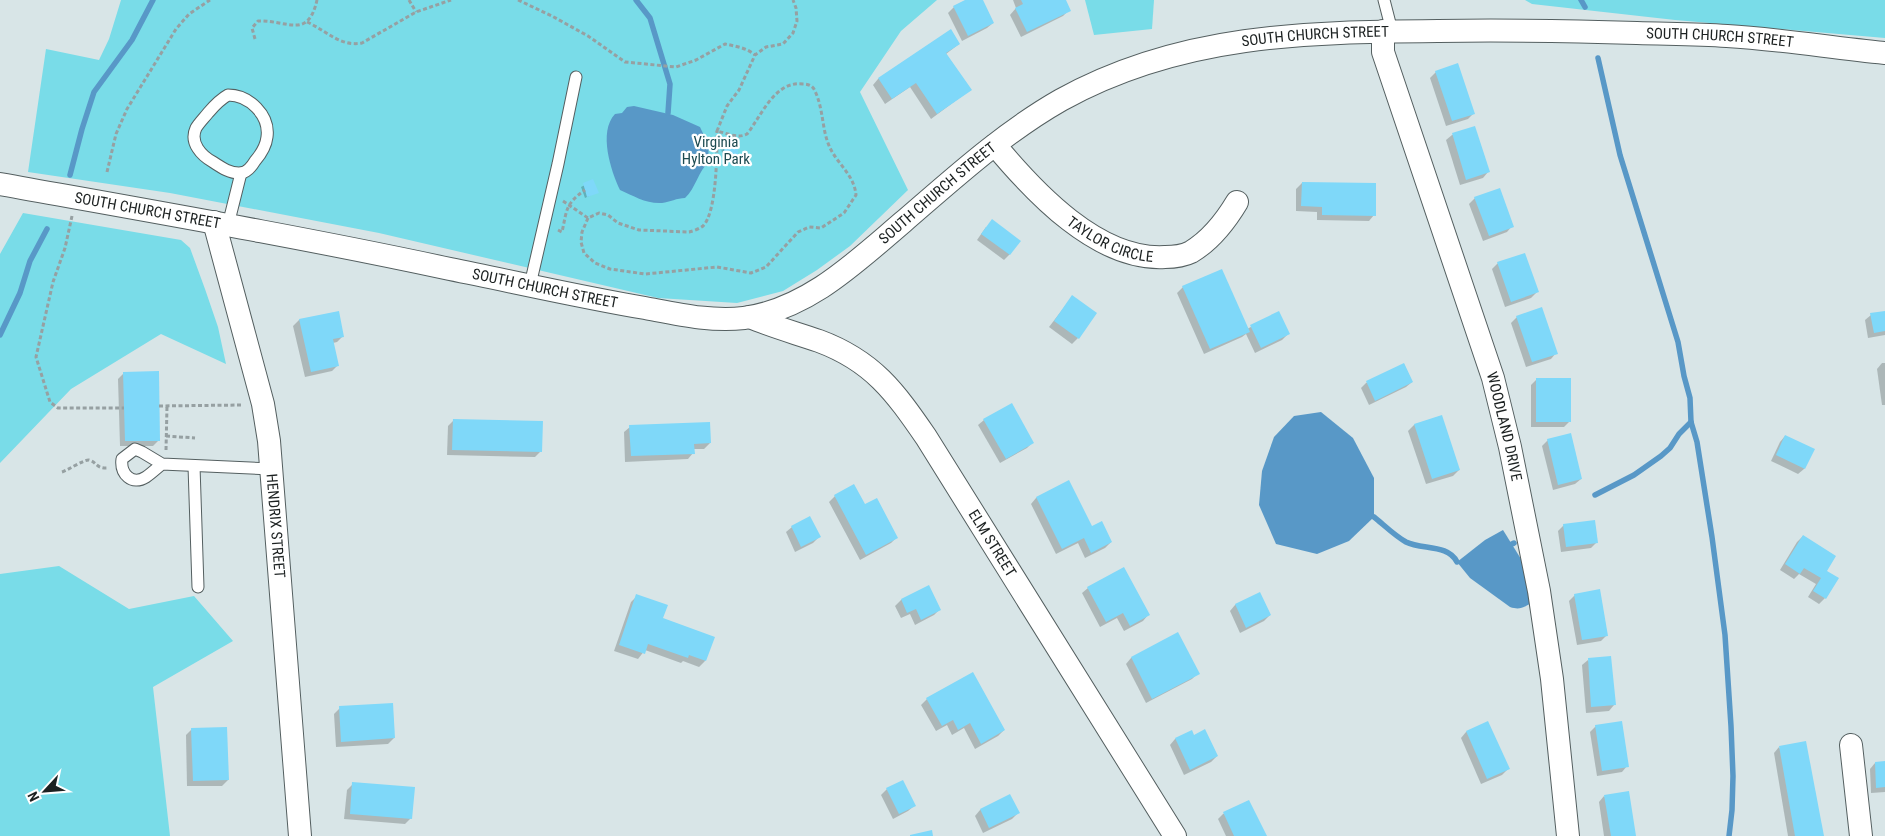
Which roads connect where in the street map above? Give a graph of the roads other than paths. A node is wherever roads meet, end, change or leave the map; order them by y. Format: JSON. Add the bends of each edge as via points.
{"nodes":[{"id":1,"x":1384,"y":0,"type":"edge"},
{"id":2,"x":1387,"y":31,"type":"junction"},
{"id":3,"x":1885,"y":53,"type":"edge"},
{"id":4,"x":576,"y":77,"type":"dead end"},
{"id":5,"x":995,"y":145,"type":"junction"},
{"id":6,"x":241,"y":173,"type":"junction"},
{"id":7,"x":0,"y":184,"type":"edge"},
{"id":8,"x":1237,"y":202,"type":"dead end"},
{"id":9,"x":221,"y":224,"type":"junction"},
{"id":10,"x":530,"y":285,"type":"junction"},
{"id":11,"x":750,"y":317,"type":"junction"},
{"id":12,"x":164,"y":459,"type":"road end"},
{"id":13,"x":194,"y":466,"type":"junction"},
{"id":14,"x":271,"y":469,"type":"junction"},
{"id":15,"x":198,"y":587,"type":"dead end"},
{"id":16,"x":1851,"y":745,"type":"dead end"},
{"id":17,"x":300,"y":836,"type":"edge"},
{"id":18,"x":1175,"y":836,"type":"edge"},
{"id":19,"x":1568,"y":836,"type":"edge"},
{"id":20,"x":1861,"y":836,"type":"edge"}],
"edges":[{"from":1,"to":2,"type":"lane"},
{"from":2,"to":3,"type":"street","name":"SOUTH CHURCH STREET","via":[[1521,30],[1728,36]]},
{"from":2,"to":5,"type":"street","name":"SOUTH CHURCH STREET","via":[[1249,39],[1167,56],[1131,68],[1061,100]]},
{"from":2,"to":19,"type":"street","name":"WOODLAND DRIVE","via":[[1383,52],[1493,378],[1510,447],[1539,591],[1552,679]]},
{"from":4,"to":10,"type":"lane"},
{"from":5,"to":8,"type":"street","name":"TAYLOR CIRCLE","via":[[1027,184],[1073,223],[1120,250],[1136,255],[1154,258],[1189,253],[1217,231]]},
{"from":5,"to":11,"type":"street","name":"SOUTH CHURCH STREET","via":[[822,288],[787,306]]},
{"from":6,"to":6,"type":"lane","via":[[250,168],[261,153],[267,128],[263,116],[248,100],[228,95],[195,130],[195,142],[205,158],[227,170]]},
{"from":6,"to":9,"type":"lane"},
{"from":7,"to":9,"type":"street","name":"SOUTH CHURCH STREET"},
{"from":9,"to":10,"type":"street","name":"SOUTH CHURCH STREET"},
{"from":9,"to":14,"type":"street","name":"HENDRIX STREET","via":[[263,404]]},
{"from":10,"to":11,"type":"street","name":"SOUTH CHURCH STREET","via":[[676,314],[718,319]]},
{"from":11,"to":18,"type":"street","name":"ELM STREET","via":[[850,355],[889,386],[926,437]]},
{"from":12,"to":13,"type":"lane"},
{"from":13,"to":14,"type":"lane"},
{"from":13,"to":15,"type":"lane"},
{"from":14,"to":17,"type":"street","name":"HENDRIX STREET"},
{"from":16,"to":20,"type":"street"}]}
